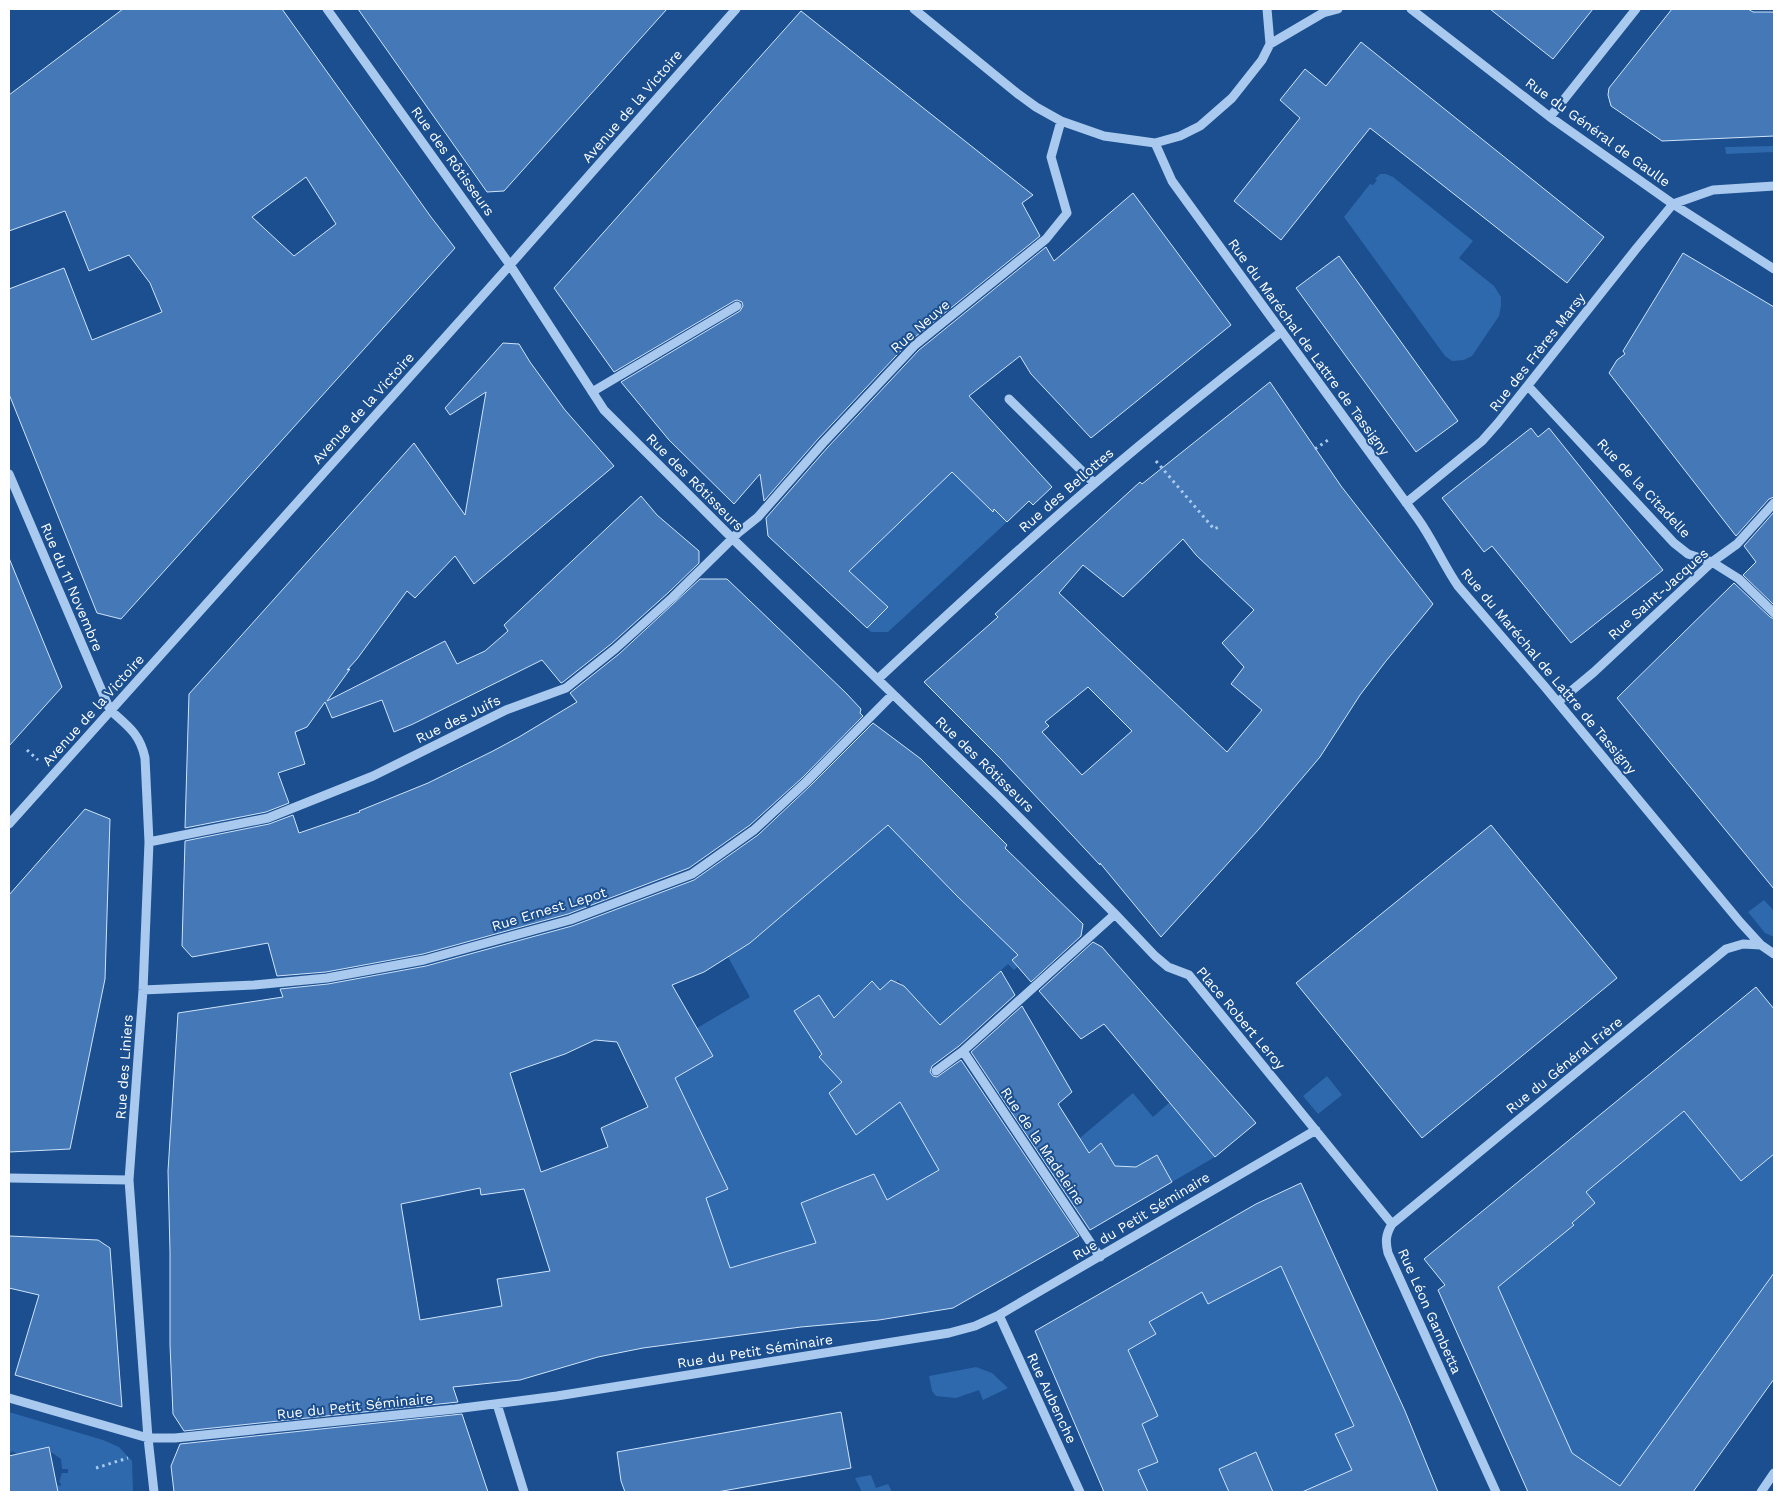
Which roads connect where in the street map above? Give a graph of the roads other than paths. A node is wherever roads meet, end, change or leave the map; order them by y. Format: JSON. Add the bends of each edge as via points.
{"nodes":[{"id":1,"x":327,"y":9,"type":"edge"},
{"id":2,"x":736,"y":9,"type":"edge"},
{"id":3,"x":914,"y":9,"type":"edge"},
{"id":4,"x":1267,"y":9,"type":"edge"},
{"id":5,"x":1338,"y":9,"type":"edge"},
{"id":6,"x":1411,"y":9,"type":"edge"},
{"id":7,"x":1636,"y":9,"type":"edge"},
{"id":8,"x":1270,"y":44,"type":"junction"},
{"id":9,"x":1550,"y":117,"type":"junction"},
{"id":10,"x":1061,"y":121,"type":"junction"},
{"id":11,"x":1155,"y":143,"type":"junction"},
{"id":12,"x":1774,"y":186,"type":"edge"},
{"id":13,"x":1673,"y":204,"type":"junction"},
{"id":14,"x":510,"y":264,"type":"junction"},
{"id":15,"x":1774,"y":269,"type":"edge"},
{"id":16,"x":737,"y":306,"type":"dead end"},
{"id":17,"x":1281,"y":332,"type":"junction"},
{"id":18,"x":1528,"y":386,"type":"junction"},
{"id":19,"x":592,"y":392,"type":"junction"},
{"id":20,"x":1009,"y":399,"type":"dead end"},
{"id":21,"x":9,"y":474,"type":"edge"},
{"id":22,"x":1094,"y":483,"type":"junction"},
{"id":23,"x":1406,"y":503,"type":"junction"},
{"id":24,"x":1774,"y":503,"type":"edge"},
{"id":25,"x":733,"y":539,"type":"junction"},
{"id":26,"x":1712,"y":562,"type":"junction"},
{"id":27,"x":1774,"y":614,"type":"edge"},
{"id":28,"x":878,"y":679,"type":"junction"},
{"id":29,"x":893,"y":694,"type":"junction"},
{"id":30,"x":1558,"y":702,"type":"junction"},
{"id":31,"x":110,"y":710,"type":"junction"},
{"id":32,"x":9,"y":824,"type":"edge"},
{"id":33,"x":149,"y":842,"type":"junction"},
{"id":34,"x":1116,"y":914,"type":"junction"},
{"id":35,"x":1761,"y":945,"type":"junction"},
{"id":36,"x":1774,"y":954,"type":"edge"},
{"id":37,"x":143,"y":990,"type":"junction"},
{"id":38,"x":963,"y":1051,"type":"junction"},
{"id":39,"x":936,"y":1071,"type":"dead end"},
{"id":40,"x":1316,"y":1130,"type":"junction"},
{"id":41,"x":9,"y":1178,"type":"edge"},
{"id":42,"x":129,"y":1180,"type":"junction"},
{"id":43,"x":1392,"y":1224,"type":"junction"},
{"id":44,"x":1100,"y":1257,"type":"junction"},
{"id":45,"x":999,"y":1315,"type":"junction"},
{"id":46,"x":9,"y":1398,"type":"edge"},
{"id":47,"x":497,"y":1404,"type":"junction"},
{"id":48,"x":148,"y":1438,"type":"junction"},
{"id":49,"x":1774,"y":1473,"type":"edge"},
{"id":50,"x":154,"y":1492,"type":"edge"},
{"id":51,"x":524,"y":1492,"type":"edge"},
{"id":52,"x":1080,"y":1492,"type":"edge"},
{"id":53,"x":1496,"y":1492,"type":"edge"},
{"id":54,"x":1761,"y":1492,"type":"edge"}],
"edges":[{"from":1,"to":14,"type":"street","name":"Rue des Rôtisseurs"},
{"from":2,"to":14,"type":"street","name":"Avenue de la Victoire"},
{"from":3,"to":10,"type":"street","via":[[1018,94]]},
{"from":4,"to":8,"type":"street"},
{"from":5,"to":8,"type":"street"},
{"from":6,"to":9,"type":"street","name":"Rue du Général de Gaulle"},
{"from":7,"to":9,"type":"street"},
{"from":8,"to":11,"type":"street","via":[[1262,60],[1232,98],[1200,126]]},
{"from":9,"to":13,"type":"street","name":"Rue du Général de Gaulle"},
{"from":10,"to":11,"type":"street","via":[[1104,136]]},
{"from":10,"to":25,"type":"street","name":"Rue Neuve","via":[[1051,158],[1067,213],[1046,239],[915,345],[758,517]]},
{"from":11,"to":17,"type":"street","name":"Rue du Maréchal de Lattre de Tassigny","via":[[1172,181]]},
{"from":12,"to":13,"type":"street","via":[[1713,190]]},
{"from":13,"to":15,"type":"street","name":"Rue du Général de Gaulle"},
{"from":13,"to":18,"type":"street","name":"Rue des Frères Marsy"},
{"from":14,"to":19,"type":"street","name":"Rue des Rôtisseurs"},
{"from":14,"to":31,"type":"street","name":"Avenue de la Victoire"},
{"from":16,"to":19,"type":"street"},
{"from":17,"to":22,"type":"street","name":"Rue des Bellottes"},
{"from":17,"to":23,"type":"street","name":"Rue du Maréchal de Lattre de Tassigny"},
{"from":18,"to":23,"type":"street","name":"Rue des Frères Marsy","via":[[1482,441]]},
{"from":18,"to":26,"type":"street","name":"Rue de la Citadelle","via":[[1674,543],[1688,554]]},
{"from":19,"to":25,"type":"street","name":"Rue des Rôtisseurs","via":[[604,410]]},
{"from":20,"to":22,"type":"street"},
{"from":21,"to":31,"type":"street","name":"Rue du 11 Novembre"},
{"from":22,"to":28,"type":"street","name":"Rue des Bellottes"},
{"from":23,"to":30,"type":"street","name":"Rue du Maréchal de Lattre de Tassigny","via":[[1427,531],[1446,570],[1458,586]]},
{"from":24,"to":26,"type":"street","name":"Rue Saint-Jacques","via":[[1737,544]]},
{"from":25,"to":28,"type":"street","name":"Rue des Rôtisseurs"},
{"from":25,"to":33,"type":"street","name":"Rue des Juifs","via":[[673,597],[566,688],[506,710],[373,776],[268,818]]},
{"from":26,"to":27,"type":"street","name":"Rue de la Citadelle","via":[[1739,579]]},
{"from":26,"to":30,"type":"street","name":"Rue Saint-Jacques"},
{"from":28,"to":29,"type":"street","name":"Rue des Rôtisseurs"},
{"from":29,"to":34,"type":"street","name":"Rue des Rôtisseurs"},
{"from":29,"to":37,"type":"street","name":"Rue Ernest Lepot","via":[[754,830],[692,874],[570,920],[424,960],[318,979]]},
{"from":30,"to":35,"type":"street","name":"Rue du Maréchal de Lattre de Tassigny"},
{"from":31,"to":32,"type":"street","name":"Avenue de la Victoire"},
{"from":31,"to":33,"type":"street","name":"Rue des Liniers","via":[[136,733],[142,746]]},
{"from":33,"to":37,"type":"street","name":"Rue des Liniers"},
{"from":34,"to":38,"type":"street"},
{"from":34,"to":40,"type":"street","name":"Place Robert Leroy","via":[[1155,956],[1189,975]]},
{"from":35,"to":36,"type":"street","name":"Rue du Maréchal de Lattre de Tassigny"},
{"from":35,"to":43,"type":"street","name":"Rue du Général Frère","via":[[1743,944],[1726,949]]},
{"from":37,"to":42,"type":"street","name":"Rue des Liniers"},
{"from":38,"to":39,"type":"street"},
{"from":38,"to":44,"type":"street","name":"Rue de la Madeleine"},
{"from":40,"to":43,"type":"street"},
{"from":40,"to":44,"type":"street","name":"Rue du Petit Séminaire"},
{"from":41,"to":42,"type":"street"},
{"from":42,"to":48,"type":"street","name":"Rue des Liniers"},
{"from":43,"to":53,"type":"street","name":"Rue Léon Gambetta","via":[[1387,1232],[1388,1253]]},
{"from":44,"to":45,"type":"street","name":"Rue du Petit Séminaire"},
{"from":45,"to":47,"type":"street","name":"Rue du Petit Séminaire","via":[[975,1326],[922,1338]]},
{"from":45,"to":52,"type":"street","name":"Rue Aubenche"},
{"from":46,"to":48,"type":"street","name":"Rue du Petit Séminaire"},
{"from":47,"to":48,"type":"street","name":"Rue du Petit Séminaire","via":[[175,1438]]},
{"from":47,"to":51,"type":"street"},
{"from":48,"to":50,"type":"street","name":"Rue des Liniers"},
{"from":49,"to":54,"type":"street"}]}
